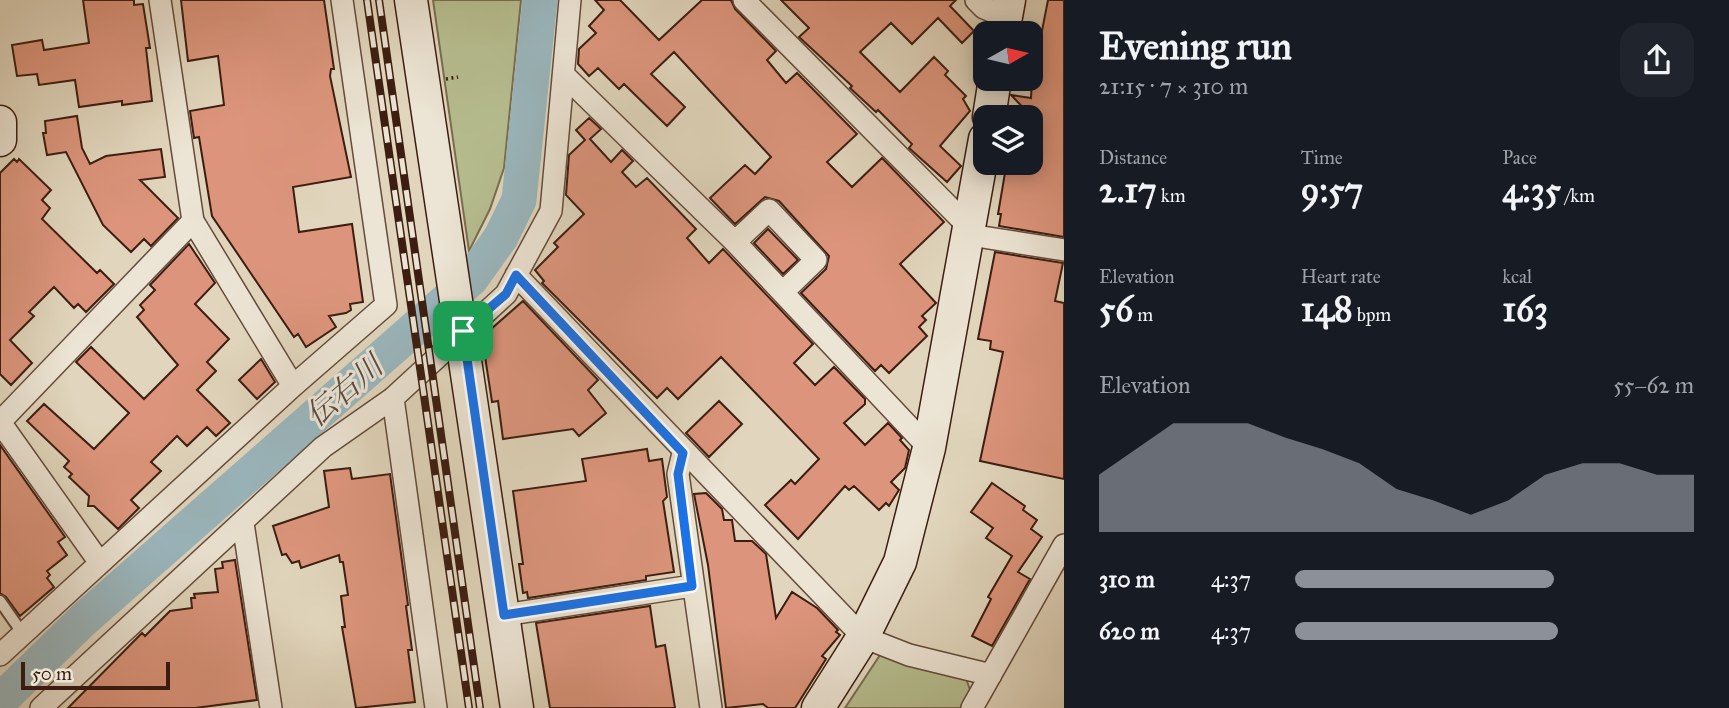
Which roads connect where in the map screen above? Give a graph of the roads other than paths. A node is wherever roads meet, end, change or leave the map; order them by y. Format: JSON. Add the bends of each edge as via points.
{"nodes":[{"id":1,"x":160,"y":0,"type":"edge"},
{"id":2,"x":342,"y":0,"type":"edge"},
{"id":3,"x":411,"y":0,"type":"edge"},
{"id":4,"x":570,"y":0,"type":"edge"},
{"id":5,"x":744,"y":0,"type":"edge"},
{"id":6,"x":976,"y":0,"type":"edge"},
{"id":7,"x":1006,"y":17,"type":"edge"},
{"id":8,"x":564,"y":75,"type":"junction"},
{"id":9,"x":0,"y":122,"type":"edge"},
{"id":10,"x":0,"y":140,"type":"edge"},
{"id":11,"x":979,"y":175,"type":"edge"},
{"id":12,"x":193,"y":221,"type":"junction"},
{"id":13,"x":970,"y":231,"type":"junction"},
{"id":14,"x":735,"y":242,"type":"junction"},
{"id":15,"x":1064,"y":250,"type":"edge"},
{"id":16,"x":516,"y":275,"type":"junction"},
{"id":17,"x":783,"y":292,"type":"junction"},
{"id":18,"x":462,"y":325,"type":"junction"},
{"id":19,"x":293,"y":386,"type":"junction"},
{"id":20,"x":393,"y":398,"type":"junction"},
{"id":21,"x":0,"y":422,"type":"edge"},
{"id":22,"x":929,"y":448,"type":"junction"},
{"id":23,"x":683,"y":453,"type":"junction"},
{"id":24,"x":243,"y":523,"type":"junction"},
{"id":25,"x":1064,"y":545,"type":"edge"},
{"id":26,"x":100,"y":563,"type":"junction"},
{"id":27,"x":692,"y":586,"type":"junction"},
{"id":28,"x":0,"y":601,"type":"edge"},
{"id":29,"x":504,"y":615,"type":"junction"},
{"id":30,"x":23,"y":634,"type":"junction"},
{"id":31,"x":863,"y":637,"type":"junction"},
{"id":32,"x":0,"y":656,"type":"edge"},
{"id":33,"x":991,"y":675,"type":"junction"},
{"id":34,"x":41,"y":708,"type":"edge"},
{"id":35,"x":271,"y":708,"type":"edge"},
{"id":36,"x":436,"y":708,"type":"edge"},
{"id":37,"x":517,"y":708,"type":"edge"},
{"id":38,"x":711,"y":708,"type":"edge"},
{"id":39,"x":818,"y":708,"type":"edge"},
{"id":40,"x":972,"y":708,"type":"edge"}],
"edges":[{"from":1,"to":12,"type":"street"},
{"from":2,"to":19,"type":"street","via":[[386,305]]},
{"from":3,"to":18,"type":"street"},
{"from":4,"to":8,"type":"street"},
{"from":5,"to":13,"type":"street"},
{"from":6,"to":7,"type":"street"},
{"from":8,"to":14,"type":"street"},
{"from":8,"to":16,"type":"street","via":[[551,211]]},
{"from":9,"to":10,"type":"street"},
{"from":11,"to":13,"type":"street"},
{"from":12,"to":19,"type":"street"},
{"from":12,"to":21,"type":"street"},
{"from":13,"to":15,"type":"street"},
{"from":13,"to":22,"type":"street"},
{"from":14,"to":17,"type":"street"},
{"from":14,"to":17,"type":"street","via":[[769,210],[816,260]]},
{"from":16,"to":18,"type":"street","via":[[506,294]]},
{"from":16,"to":23,"type":"street"},
{"from":17,"to":22,"type":"street"},
{"from":18,"to":20,"type":"street"},
{"from":18,"to":29,"type":"street"},
{"from":19,"to":26,"type":"street"},
{"from":20,"to":24,"type":"street","via":[[323,447]]},
{"from":20,"to":36,"type":"street"},
{"from":21,"to":26,"type":"street"},
{"from":22,"to":31,"type":"street","via":[[900,562]]},
{"from":23,"to":27,"type":"street","via":[[678,474]]},
{"from":23,"to":31,"type":"street"},
{"from":24,"to":34,"type":"street"},
{"from":24,"to":35,"type":"street"},
{"from":25,"to":33,"type":"street"},
{"from":26,"to":30,"type":"street"},
{"from":27,"to":29,"type":"street"},
{"from":27,"to":38,"type":"street"},
{"from":28,"to":30,"type":"lane"},
{"from":29,"to":37,"type":"street"},
{"from":30,"to":32,"type":"street"},
{"from":31,"to":33,"type":"street","via":[[909,655]]},
{"from":31,"to":39,"type":"street"},
{"from":33,"to":40,"type":"street"}]}
